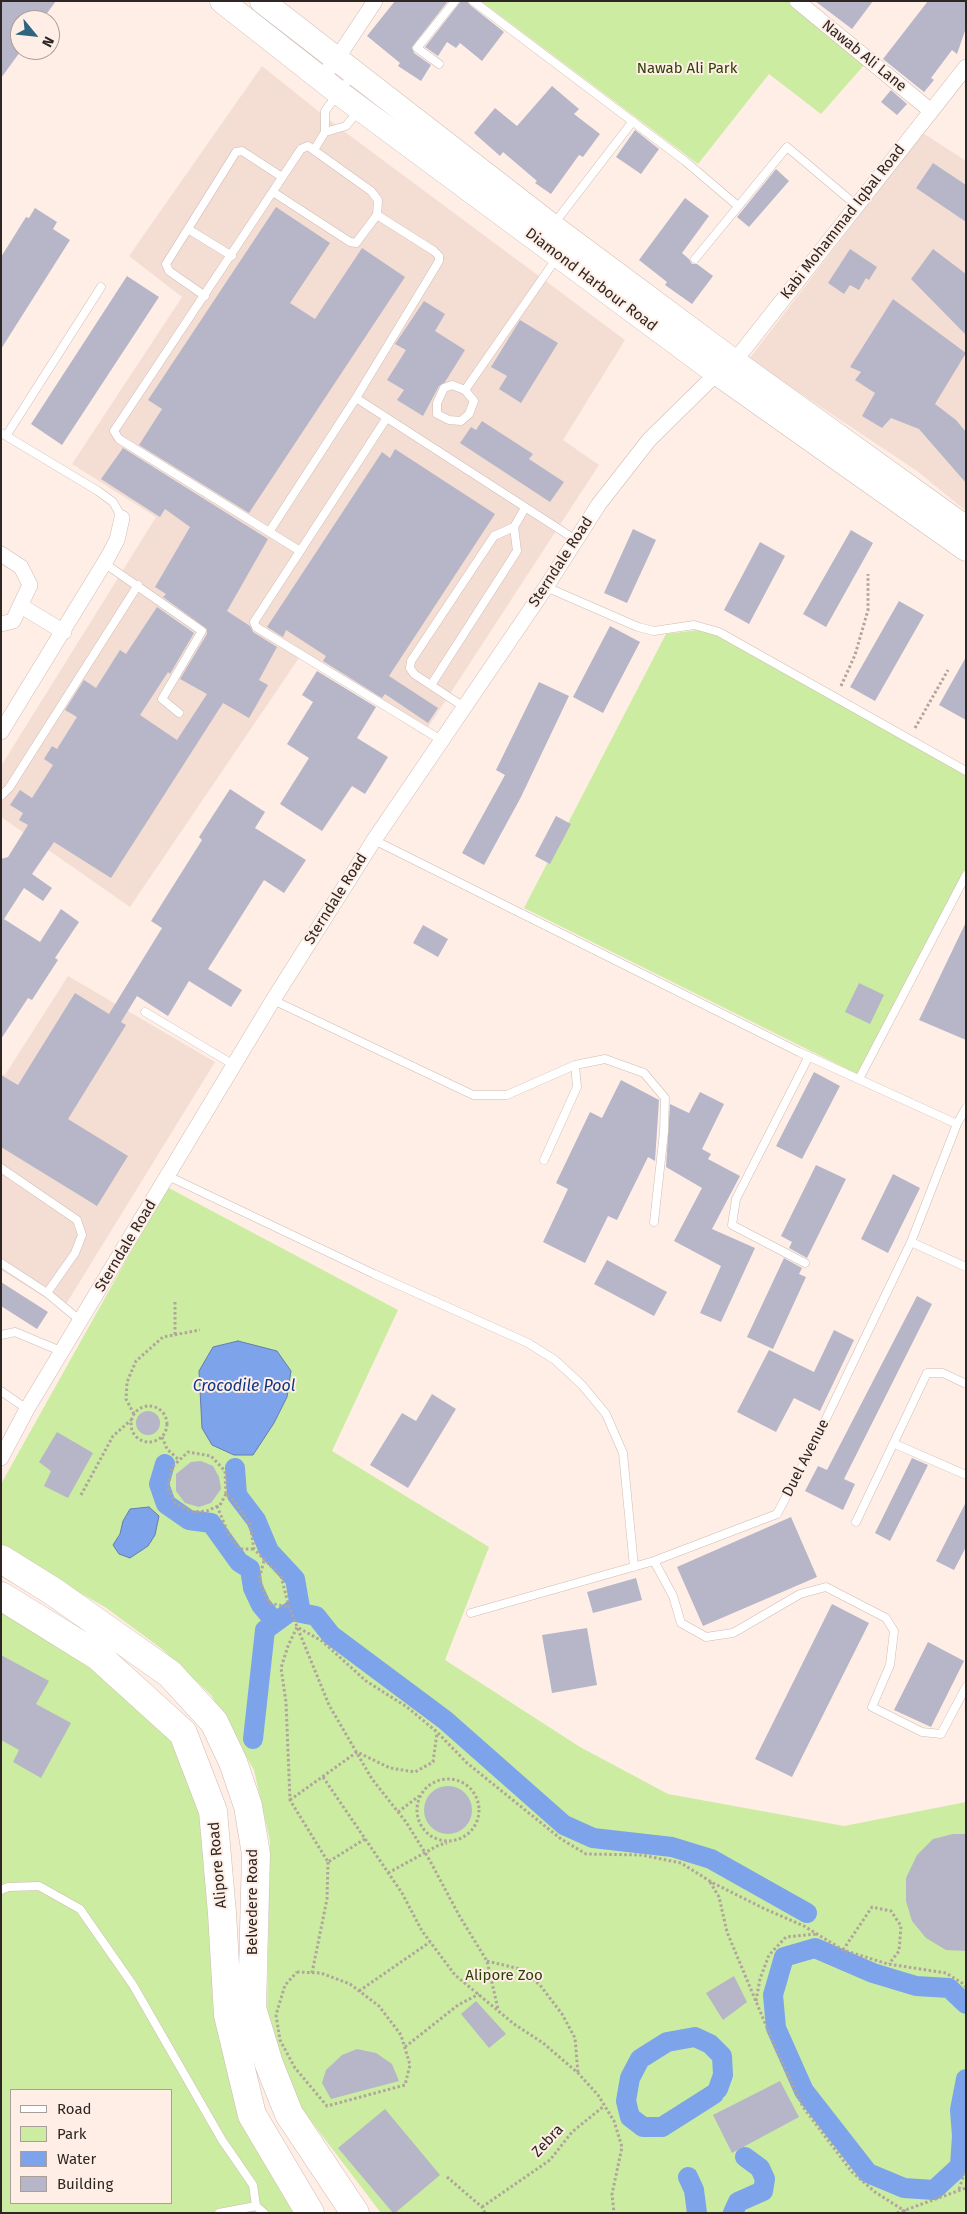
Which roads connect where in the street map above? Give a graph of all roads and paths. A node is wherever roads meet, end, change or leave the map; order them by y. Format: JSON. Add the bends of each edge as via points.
{"nodes":[{"id":1,"x":222,"y":1,"type":"edge"},
{"id":2,"x":262,"y":1,"type":"edge"},
{"id":3,"x":375,"y":1,"type":"edge"},
{"id":4,"x":455,"y":1,"type":"edge"},
{"id":5,"x":473,"y":1,"type":"edge"},
{"id":6,"x":797,"y":1,"type":"edge"},
{"id":7,"x":814,"y":7,"type":"edge"},
{"id":8,"x":439,"y":64,"type":"dead end"},
{"id":9,"x":345,"y":66,"type":"junction"},
{"id":10,"x":966,"y":67,"type":"edge"},
{"id":11,"x":330,"y":86,"type":"junction"},
{"id":12,"x":367,"y":99,"type":"junction"},
{"id":13,"x":931,"y":111,"type":"junction"},
{"id":14,"x":633,"y":121,"type":"junction"},
{"id":15,"x":325,"y":132,"type":"junction"},
{"id":16,"x":314,"y":150,"type":"junction"},
{"id":17,"x":282,"y":177,"type":"junction"},
{"id":18,"x":273,"y":192,"type":"junction"},
{"id":19,"x":856,"y":205,"type":"junction"},
{"id":20,"x":738,"y":206,"type":"junction"},
{"id":21,"x":377,"y":214,"type":"junction"},
{"id":22,"x":552,"y":226,"type":"junction"},
{"id":23,"x":188,"y":229,"type":"junction"},
{"id":24,"x":232,"y":256,"type":"junction"},
{"id":25,"x":558,"y":256,"type":"junction"},
{"id":26,"x":694,"y":259,"type":"dead end"},
{"id":27,"x":101,"y":287,"type":"dead end"},
{"id":28,"x":205,"y":296,"type":"junction"},
{"id":29,"x":725,"y":367,"type":"junction"},
{"id":30,"x":465,"y":390,"type":"junction"},
{"id":31,"x":356,"y":398,"type":"junction"},
{"id":32,"x":386,"y":419,"type":"junction"},
{"id":33,"x":3,"y":435,"type":"edge"},
{"id":34,"x":525,"y":508,"type":"junction"},
{"id":35,"x":122,"y":518,"type":"joint"},
{"id":36,"x":514,"y":527,"type":"junction"},
{"id":37,"x":966,"y":528,"type":"edge"},
{"id":38,"x":269,"y":532,"type":"junction"},
{"id":39,"x":576,"y":540,"type":"junction"},
{"id":40,"x":966,"y":549,"type":"edge"},
{"id":41,"x":300,"y":551,"type":"junction"},
{"id":42,"x":1,"y":554,"type":"edge"},
{"id":43,"x":104,"y":563,"type":"junction"},
{"id":44,"x":868,"y":574,"type":"dead end"},
{"id":45,"x":138,"y":585,"type":"junction"},
{"id":46,"x":546,"y":587,"type":"junction"},
{"id":47,"x":21,"y":606,"type":"junction"},
{"id":48,"x":1,"y":624,"type":"edge"},
{"id":49,"x":64,"y":632,"type":"junction"},
{"id":50,"x":948,"y":670,"type":"dead end"},
{"id":51,"x":431,"y":685,"type":"junction"},
{"id":52,"x":836,"y":698,"type":"junction"},
{"id":53,"x":464,"y":707,"type":"junction"},
{"id":54,"x":179,"y":713,"type":"dead end"},
{"id":55,"x":1,"y":732,"type":"edge"},
{"id":56,"x":910,"y":739,"type":"junction"},
{"id":57,"x":442,"y":740,"type":"junction"},
{"id":58,"x":966,"y":771,"type":"edge"},
{"id":59,"x":1,"y":796,"type":"edge"},
{"id":60,"x":374,"y":840,"type":"junction"},
{"id":61,"x":966,"y":875,"type":"edge"},
{"id":62,"x":273,"y":1000,"type":"junction"},
{"id":63,"x":145,"y":1012,"type":"dead end"},
{"id":64,"x":809,"y":1056,"type":"junction"},
{"id":65,"x":234,"y":1065,"type":"junction"},
{"id":66,"x":575,"y":1065,"type":"junction"},
{"id":67,"x":860,"y":1079,"type":"junction"},
{"id":68,"x":966,"y":1108,"type":"edge"},
{"id":69,"x":957,"y":1124,"type":"junction"},
{"id":70,"x":544,"y":1160,"type":"dead end"},
{"id":71,"x":1,"y":1168,"type":"edge"},
{"id":72,"x":168,"y":1176,"type":"junction"},
{"id":73,"x":654,"y":1222,"type":"dead end"},
{"id":74,"x":912,"y":1242,"type":"junction"},
{"id":75,"x":1,"y":1263,"type":"edge"},
{"id":76,"x":805,"y":1263,"type":"dead end"},
{"id":77,"x":966,"y":1267,"type":"edge"},
{"id":78,"x":47,"y":1293,"type":"junction"},
{"id":79,"x":174,"y":1302,"type":"dead end"},
{"id":80,"x":82,"y":1322,"type":"junction"},
{"id":81,"x":200,"y":1330,"type":"dead end"},
{"id":82,"x":1,"y":1335,"type":"edge"},
{"id":83,"x":175,"y":1335,"type":"junction"},
{"id":84,"x":63,"y":1352,"type":"junction"},
{"id":85,"x":966,"y":1384,"type":"edge"},
{"id":86,"x":1,"y":1391,"type":"edge"},
{"id":87,"x":27,"y":1409,"type":"junction"},
{"id":88,"x":134,"y":1414,"type":"junction"},
{"id":89,"x":132,"y":1419,"type":"junction"},
{"id":90,"x":162,"y":1437,"type":"junction"},
{"id":91,"x":895,"y":1444,"type":"junction"},
{"id":92,"x":1,"y":1458,"type":"edge"},
{"id":93,"x":179,"y":1460,"type":"junction"},
{"id":94,"x":966,"y":1475,"type":"edge"},
{"id":95,"x":226,"y":1494,"type":"junction"},
{"id":96,"x":80,"y":1495,"type":"dead end"},
{"id":97,"x":217,"y":1506,"type":"junction"},
{"id":98,"x":856,"y":1522,"type":"dead end"},
{"id":99,"x":254,"y":1549,"type":"junction"},
{"id":100,"x":1,"y":1559,"type":"edge"},
{"id":101,"x":265,"y":1561,"type":"junction"},
{"id":102,"x":654,"y":1561,"type":"junction"},
{"id":103,"x":634,"y":1567,"type":"junction"},
{"id":104,"x":1,"y":1596,"type":"edge"},
{"id":105,"x":289,"y":1607,"type":"junction"},
{"id":106,"x":472,"y":1613,"type":"dead end"},
{"id":107,"x":297,"y":1627,"type":"junction"},
{"id":108,"x":966,"y":1687,"type":"edge"},
{"id":109,"x":437,"y":1732,"type":"junction"},
{"id":110,"x":358,"y":1752,"type":"junction"},
{"id":111,"x":322,"y":1777,"type":"junction"},
{"id":112,"x":420,"y":1796,"type":"junction"},
{"id":113,"x":290,"y":1800,"type":"junction"},
{"id":114,"x":398,"y":1812,"type":"junction"},
{"id":115,"x":365,"y":1839,"type":"junction"},
{"id":116,"x":450,"y":1842,"type":"junction"},
{"id":117,"x":424,"y":1853,"type":"junction"},
{"id":118,"x":328,"y":1862,"type":"junction"},
{"id":119,"x":388,"y":1873,"type":"junction"},
{"id":120,"x":708,"y":1879,"type":"junction"},
{"id":121,"x":1,"y":1890,"type":"edge"},
{"id":122,"x":818,"y":1934,"type":"junction"},
{"id":123,"x":430,"y":1942,"type":"junction"},
{"id":124,"x":843,"y":1950,"type":"junction"},
{"id":125,"x":487,"y":1961,"type":"junction"},
{"id":126,"x":888,"y":1964,"type":"junction"},
{"id":127,"x":312,"y":1972,"type":"junction"},
{"id":128,"x":966,"y":1987,"type":"edge"},
{"id":129,"x":359,"y":1991,"type":"junction"},
{"id":130,"x":478,"y":1994,"type":"junction"},
{"id":131,"x":756,"y":2001,"type":"junction"},
{"id":132,"x":498,"y":2009,"type":"junction"},
{"id":133,"x":405,"y":2047,"type":"junction"},
{"id":134,"x":578,"y":2073,"type":"junction"},
{"id":135,"x":604,"y":2106,"type":"junction"},
{"id":136,"x":966,"y":2169,"type":"edge"},
{"id":137,"x":447,"y":2177,"type":"dead end"},
{"id":138,"x":966,"y":2188,"type":"edge"},
{"id":139,"x":959,"y":2190,"type":"junction"},
{"id":140,"x":256,"y":2206,"type":"junction"},
{"id":141,"x":482,"y":2207,"type":"junction"},
{"id":142,"x":904,"y":2209,"type":"junction"},
{"id":143,"x":219,"y":2213,"type":"edge"},
{"id":144,"x":264,"y":2213,"type":"edge"},
{"id":145,"x":310,"y":2213,"type":"edge"},
{"id":146,"x":355,"y":2213,"type":"edge"},
{"id":147,"x":485,"y":2213,"type":"edge"},
{"id":148,"x":614,"y":2213,"type":"edge"},
{"id":149,"x":897,"y":2213,"type":"edge"},
{"id":150,"x":908,"y":2213,"type":"edge"}],
"edges":[{"from":1,"to":11,"type":"main road","name":"Diamond Harbour Road"},
{"from":2,"to":9,"type":"main road","name":"Diamond Harbour Road"},
{"from":3,"to":9,"type":"street"},
{"from":4,"to":8,"type":"lane","via":[[417,48]]},
{"from":5,"to":14,"type":"lane"},
{"from":6,"to":7,"type":"street","name":"Nawab Ali Lane"},
{"from":7,"to":13,"type":"street","name":"Nawab Ali Lane"},
{"from":9,"to":11,"type":"street"},
{"from":9,"to":11,"type":"lane"},
{"from":9,"to":12,"type":"main road","name":"Diamond Harbour Road"},
{"from":10,"to":13,"type":"street","name":"Kabi Mohammad Iqbal Road"},
{"from":11,"to":12,"type":"main road","name":"Diamond Harbour Road"},
{"from":11,"to":15,"type":"lane"},
{"from":12,"to":15,"type":"lane","via":[[346,126]]},
{"from":12,"to":22,"type":"main road","name":"Diamond Harbour Road"},
{"from":12,"to":25,"type":"main road","name":"Diamond Harbour Road"},
{"from":13,"to":19,"type":"street","name":"Kabi Mohammad Iqbal Road"},
{"from":14,"to":20,"type":"lane"},
{"from":14,"to":22,"type":"lane"},
{"from":15,"to":16,"type":"lane"},
{"from":16,"to":17,"type":"lane","via":[[308,146],[301,149]]},
{"from":16,"to":21,"type":"lane","via":[[371,191],[378,200]]},
{"from":17,"to":18,"type":"lane"},
{"from":17,"to":23,"type":"lane","via":[[242,151],[236,152]]},
{"from":18,"to":21,"type":"lane","via":[[350,242],[356,243]]},
{"from":18,"to":24,"type":"lane"},
{"from":19,"to":20,"type":"lane","via":[[787,147]]},
{"from":19,"to":29,"type":"street","name":"Kabi Mohammad Iqbal Road","via":[[737,358]]},
{"from":20,"to":26,"type":"lane"},
{"from":21,"to":31,"type":"lane","via":[[434,251],[439,261]]},
{"from":22,"to":29,"type":"main road","name":"Diamond Harbour Road"},
{"from":23,"to":24,"type":"lane"},
{"from":23,"to":28,"type":"lane","via":[[166,268]]},
{"from":24,"to":28,"type":"lane"},
{"from":25,"to":29,"type":"main road","name":"Diamond Harbour Road"},
{"from":25,"to":30,"type":"lane"},
{"from":27,"to":33,"type":"lane"},
{"from":28,"to":38,"type":"lane","via":[[114,431],[119,438]]},
{"from":29,"to":37,"type":"main road","name":"Diamond Harbour Road"},
{"from":29,"to":39,"type":"street","name":"Sterndale Road","via":[[649,440],[599,504]]},
{"from":29,"to":40,"type":"main road","name":"Diamond Harbour Road"},
{"from":30,"to":30,"type":"lane","via":[[452,385],[444,388],[437,402],[437,414],[461,421],[469,414],[474,400]]},
{"from":31,"to":32,"type":"lane"},
{"from":31,"to":38,"type":"lane"},
{"from":32,"to":34,"type":"lane"},
{"from":32,"to":41,"type":"lane"},
{"from":33,"to":35,"type":"lane","via":[[98,490],[114,502]]},
{"from":34,"to":36,"type":"lane"},
{"from":34,"to":39,"type":"lane"},
{"from":35,"to":43,"type":"street","via":[[118,540]]},
{"from":36,"to":51,"type":"lane","via":[[517,551]]},
{"from":36,"to":51,"type":"lane","via":[[494,536],[411,661],[410,668],[414,674]]},
{"from":38,"to":41,"type":"lane"},
{"from":39,"to":46,"type":"street","name":"Sterndale Road"},
{"from":41,"to":57,"type":"lane","via":[[254,625]]},
{"from":42,"to":47,"type":"street","via":[[21,567],[30,585]]},
{"from":43,"to":45,"type":"lane"},
{"from":43,"to":49,"type":"street"},
{"from":44,"to":52,"type":"path","via":[[868,610],[855,654]]},
{"from":45,"to":54,"type":"lane","via":[[202,631],[162,699]]},
{"from":45,"to":59,"type":"lane"},
{"from":46,"to":52,"type":"lane","via":[[638,627],[654,631],[694,625],[719,632]]},
{"from":46,"to":53,"type":"street","name":"Sterndale Road"},
{"from":47,"to":48,"type":"street","via":[[13,621]]},
{"from":47,"to":49,"type":"street"},
{"from":49,"to":55,"type":"street"},
{"from":50,"to":56,"type":"path"},
{"from":51,"to":53,"type":"lane"},
{"from":52,"to":56,"type":"lane"},
{"from":53,"to":57,"type":"street","name":"Sterndale Road"},
{"from":56,"to":58,"type":"lane"},
{"from":57,"to":60,"type":"street","name":"Sterndale Road"},
{"from":60,"to":62,"type":"street","name":"Sterndale Road"},
{"from":60,"to":64,"type":"lane"},
{"from":61,"to":67,"type":"lane"},
{"from":62,"to":65,"type":"street","name":"Sterndale Road"},
{"from":62,"to":66,"type":"lane","via":[[473,1095],[507,1095]]},
{"from":63,"to":65,"type":"lane"},
{"from":64,"to":67,"type":"lane"},
{"from":64,"to":76,"type":"lane","via":[[736,1199],[732,1225]]},
{"from":65,"to":72,"type":"street","name":"Sterndale Road"},
{"from":66,"to":70,"type":"lane","via":[[577,1087]]},
{"from":66,"to":73,"type":"lane","via":[[605,1059],[644,1073],[665,1098]]},
{"from":67,"to":69,"type":"lane"},
{"from":68,"to":69,"type":"lane","name":"Duel Avenue"},
{"from":69,"to":74,"type":"lane","name":"Duel Avenue"},
{"from":71,"to":78,"type":"lane","via":[[77,1220],[82,1235],[75,1253]]},
{"from":72,"to":80,"type":"street","name":"Sterndale Road"},
{"from":72,"to":103,"type":"lane","via":[[528,1343],[555,1360],[606,1414],[622,1453]]},
{"from":74,"to":77,"type":"lane"},
{"from":74,"to":102,"type":"lane","name":"Duel Avenue","via":[[777,1514]]},
{"from":75,"to":78,"type":"lane"},
{"from":78,"to":80,"type":"lane"},
{"from":79,"to":83,"type":"path"},
{"from":80,"to":84,"type":"street","name":"Sterndale Road"},
{"from":81,"to":83,"type":"path"},
{"from":82,"to":84,"type":"lane","via":[[15,1332]]},
{"from":83,"to":88,"type":"path","via":[[163,1337],[136,1361],[127,1382],[126,1399]]},
{"from":84,"to":87,"type":"street","name":"Sterndale Road"},
{"from":85,"to":91,"type":"lane","via":[[943,1374],[927,1373]]},
{"from":86,"to":87,"type":"lane"},
{"from":87,"to":92,"type":"street","name":"Sterndale Road"},
{"from":88,"to":89,"type":"path"},
{"from":88,"to":90,"type":"path","via":[[151,1405],[162,1411],[167,1425]]},
{"from":89,"to":90,"type":"path","via":[[134,1433],[142,1440],[150,1442]]},
{"from":89,"to":96,"type":"path","via":[[113,1436]]},
{"from":90,"to":93,"type":"path","via":[[167,1449]]},
{"from":91,"to":94,"type":"lane"},
{"from":91,"to":98,"type":"lane"},
{"from":93,"to":95,"type":"path","via":[[188,1452],[211,1456],[225,1471]]},
{"from":93,"to":97,"type":"path","via":[[172,1467],[168,1488],[175,1503],[193,1512],[207,1512]]},
{"from":95,"to":97,"type":"path"},
{"from":95,"to":99,"type":"path","via":[[250,1524]]},
{"from":97,"to":99,"type":"path","via":[[228,1535],[240,1549]]},
{"from":99,"to":101,"type":"path"},
{"from":100,"to":146,"type":"highway","name":"Belvedere Road","via":[[54,1592],[170,1674],[214,1722],[234,1762],[248,1806],[256,1854],[252,1999],[255,2017],[289,2114]]},
{"from":101,"to":105,"type":"path","via":[[281,1576]]},
{"from":101,"to":105,"type":"path","via":[[259,1579],[269,1603]]},
{"from":102,"to":103,"type":"lane","name":"Duel Avenue"},
{"from":102,"to":108,"type":"lane","via":[[673,1596],[681,1623],[706,1637],[733,1633],[800,1594],[826,1587],[886,1618],[894,1631],[890,1665],[872,1707],[922,1732],[942,1734]]},
{"from":103,"to":106,"type":"lane","name":"Duel Avenue"},
{"from":104,"to":145,"type":"highway","name":"Alipore Road","via":[[98,1656],[183,1733],[213,1811],[228,2015],[252,2115]]},
{"from":105,"to":107,"type":"path"},
{"from":107,"to":109,"type":"path","via":[[322,1641],[366,1681],[407,1707]]},
{"from":107,"to":110,"type":"path","via":[[329,1705]]},
{"from":107,"to":113,"type":"path","via":[[282,1668]]},
{"from":109,"to":110,"type":"path","via":[[433,1762],[415,1772],[390,1768]]},
{"from":109,"to":120,"type":"path","via":[[467,1764],[561,1839],[586,1854],[652,1857],[681,1863]]},
{"from":110,"to":111,"type":"path"},
{"from":110,"to":114,"type":"path","via":[[372,1779]]},
{"from":111,"to":113,"type":"path"},
{"from":111,"to":115,"type":"path"},
{"from":112,"to":114,"type":"path"},
{"from":112,"to":116,"type":"path","via":[[416,1813],[423,1830],[431,1837]]},
{"from":112,"to":116,"type":"path","via":[[430,1784],[447,1779],[466,1785],[476,1797],[479,1814],[476,1823],[465,1836]]},
{"from":113,"to":118,"type":"path"},
{"from":114,"to":117,"type":"path"},
{"from":115,"to":118,"type":"path"},
{"from":115,"to":119,"type":"path"},
{"from":116,"to":117,"type":"path"},
{"from":117,"to":119,"type":"path"},
{"from":117,"to":125,"type":"path"},
{"from":118,"to":127,"type":"path","via":[[327,1898]]},
{"from":119,"to":123,"type":"path"},
{"from":120,"to":122,"type":"path"},
{"from":120,"to":131,"type":"path","via":[[719,1897],[727,1932]]},
{"from":121,"to":140,"type":"lane","via":[[39,1886],[80,1909],[133,1985],[222,2140],[254,2185]]},
{"from":122,"to":124,"type":"path"},
{"from":122,"to":131,"type":"path","via":[[786,1937],[774,1949],[760,1979]]},
{"from":123,"to":129,"type":"path"},
{"from":123,"to":130,"type":"path","via":[[455,1975]]},
{"from":124,"to":126,"type":"path"},
{"from":124,"to":126,"type":"path","via":[[872,1907],[891,1911],[901,1926],[898,1951]]},
{"from":125,"to":132,"type":"path"},
{"from":125,"to":134,"type":"path","via":[[520,1969],[540,1985],[575,2038]]},
{"from":126,"to":128,"type":"path","via":[[946,1973]]},
{"from":127,"to":129,"type":"path","via":[[350,1984]]},
{"from":127,"to":133,"type":"path","via":[[297,1972],[285,1985],[276,2015],[280,2040],[295,2068],[327,2106],[404,2085],[410,2065]]},
{"from":129,"to":133,"type":"path","via":[[379,2006],[401,2035]]},
{"from":130,"to":132,"type":"path"},
{"from":130,"to":133,"type":"path","via":[[458,2005]]},
{"from":131,"to":142,"type":"path","via":[[803,2107],[824,2138],[852,2172]]},
{"from":132,"to":134,"type":"path"},
{"from":134,"to":135,"type":"path"},
{"from":135,"to":141,"type":"path","name":"Zebra","via":[[572,2132],[550,2160]]},
{"from":135,"to":148,"type":"path","via":[[614,2121],[622,2147],[612,2194]]},
{"from":136,"to":139,"type":"path"},
{"from":137,"to":141,"type":"path"},
{"from":138,"to":139,"type":"path"},
{"from":139,"to":142,"type":"path"},
{"from":140,"to":143,"type":"lane"},
{"from":140,"to":144,"type":"lane"},
{"from":141,"to":147,"type":"path"},
{"from":142,"to":149,"type":"path"},
{"from":142,"to":150,"type":"path"}]}
